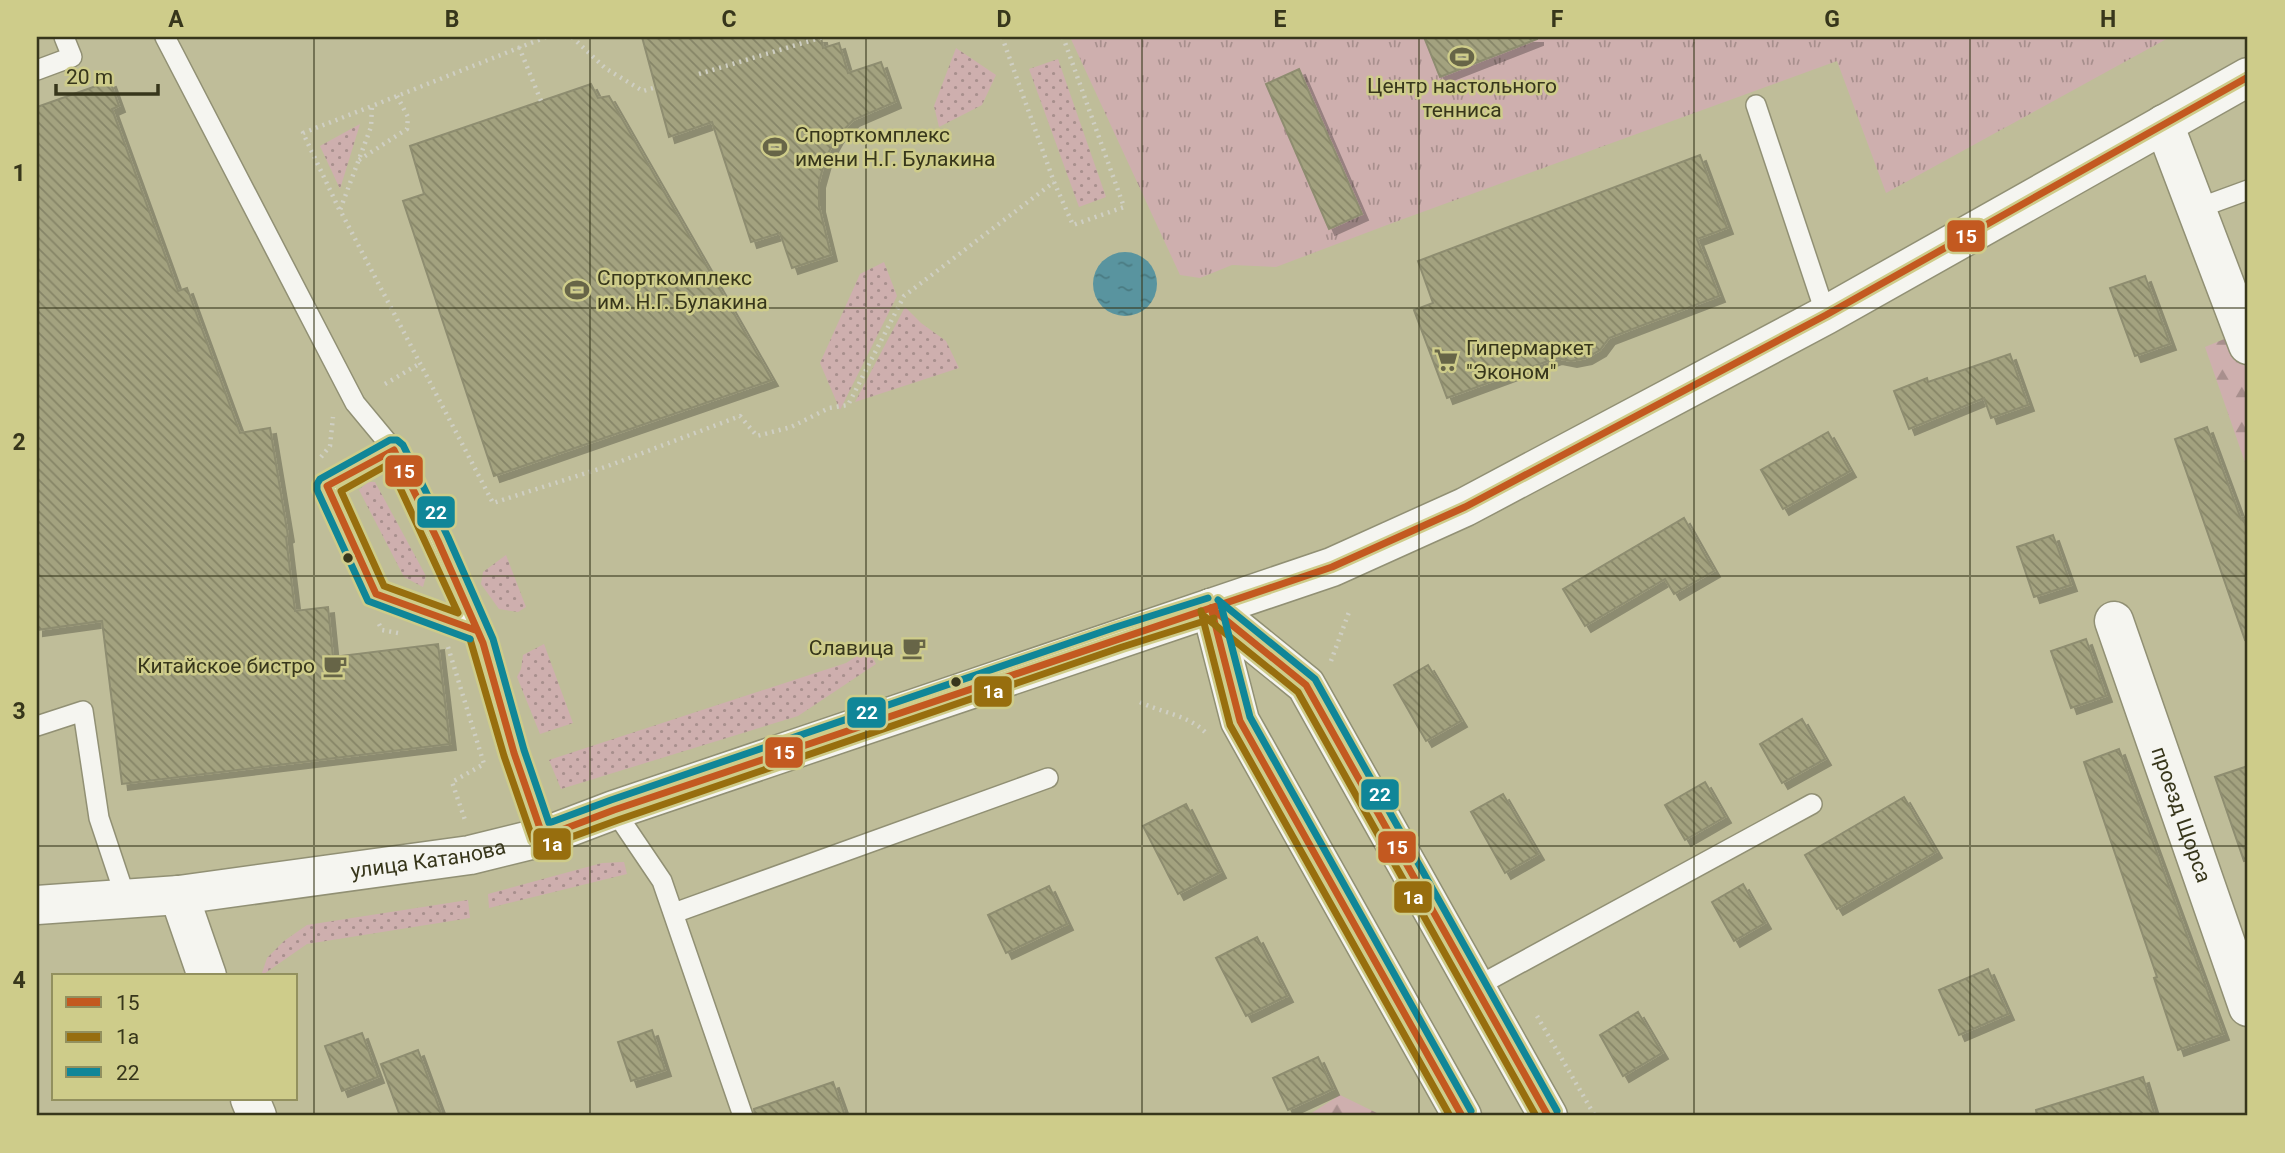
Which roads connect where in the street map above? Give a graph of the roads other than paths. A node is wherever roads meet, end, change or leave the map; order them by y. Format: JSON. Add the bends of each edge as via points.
{"nodes":[{"id":1,"x":64,"y":37,"type":"edge"},
{"id":2,"x":165,"y":37,"type":"edge"},
{"id":3,"x":37,"y":70,"type":"edge"},
{"id":4,"x":2248,"y":77,"type":"edge"},
{"id":5,"x":1756,"y":104,"type":"dead end"},
{"id":6,"x":2164,"y":124,"type":"junction"},
{"id":7,"x":2248,"y":190,"type":"edge"},
{"id":8,"x":2196,"y":209,"type":"junction"},
{"id":9,"x":1826,"y":315,"type":"junction"},
{"id":10,"x":2246,"y":330,"type":"edge"},
{"id":11,"x":394,"y":450,"type":"junction"},
{"id":12,"x":1211,"y":608,"type":"junction"},
{"id":13,"x":2114,"y":621,"type":"dead end"},
{"id":14,"x":475,"y":630,"type":"junction"},
{"id":15,"x":37,"y":726,"type":"edge"},
{"id":16,"x":1048,"y":778,"type":"dead end"},
{"id":17,"x":1812,"y":804,"type":"dead end"},
{"id":18,"x":614,"y":810,"type":"junction"},
{"id":19,"x":543,"y":837,"type":"junction"},
{"id":20,"x":179,"y":895,"type":"junction"},
{"id":21,"x":126,"y":899,"type":"junction"},
{"id":22,"x":37,"y":905,"type":"edge"},
{"id":23,"x":674,"y":913,"type":"junction"},
{"id":24,"x":206,"y":974,"type":"edge"},
{"id":25,"x":1476,"y":986,"type":"junction"},
{"id":26,"x":2248,"y":1007,"type":"edge"},
{"id":27,"x":743,"y":1116,"type":"edge"},
{"id":28,"x":1462,"y":1116,"type":"edge"},
{"id":29,"x":1548,"y":1116,"type":"edge"}],
"edges":[{"from":1,"to":3,"type":"lane","via":[[72,57]]},
{"from":2,"to":11,"type":"lane","via":[[355,402]]},
{"from":4,"to":6,"type":"street","name":"улица Катанова"},
{"from":5,"to":9,"type":"lane"},
{"from":6,"to":8,"type":"street"},
{"from":6,"to":9,"type":"street","name":"улица Катанова"},
{"from":7,"to":8,"type":"lane"},
{"from":8,"to":10,"type":"street"},
{"from":9,"to":12,"type":"street","name":"улица Катанова","via":[[1465,507],[1332,567]]},
{"from":11,"to":14,"type":"lane"},
{"from":11,"to":14,"type":"lane","via":[[327,486],[376,594]]},
{"from":12,"to":18,"type":"street","name":"улица Катанова"},
{"from":12,"to":25,"type":"street","via":[[1307,685]]},
{"from":12,"to":28,"type":"street","via":[[1240,720]]},
{"from":13,"to":26,"type":"street","name":"проезд Щорса"},
{"from":14,"to":19,"type":"lane","via":[[483,643]]},
{"from":15,"to":21,"type":"lane","via":[[83,711],[99,818]]},
{"from":16,"to":23,"type":"lane"},
{"from":17,"to":25,"type":"lane"},
{"from":18,"to":19,"type":"street","name":"улица Катанова"},
{"from":18,"to":23,"type":"lane","via":[[663,881]]},
{"from":19,"to":20,"type":"street","name":"улица Катанова","via":[[470,855]]},
{"from":20,"to":21,"type":"street","name":"улица Катанова"},
{"from":20,"to":24,"type":"street"},
{"from":21,"to":22,"type":"street","name":"улица Катанова"},
{"from":23,"to":27,"type":"lane"},
{"from":25,"to":29,"type":"street"}]}
